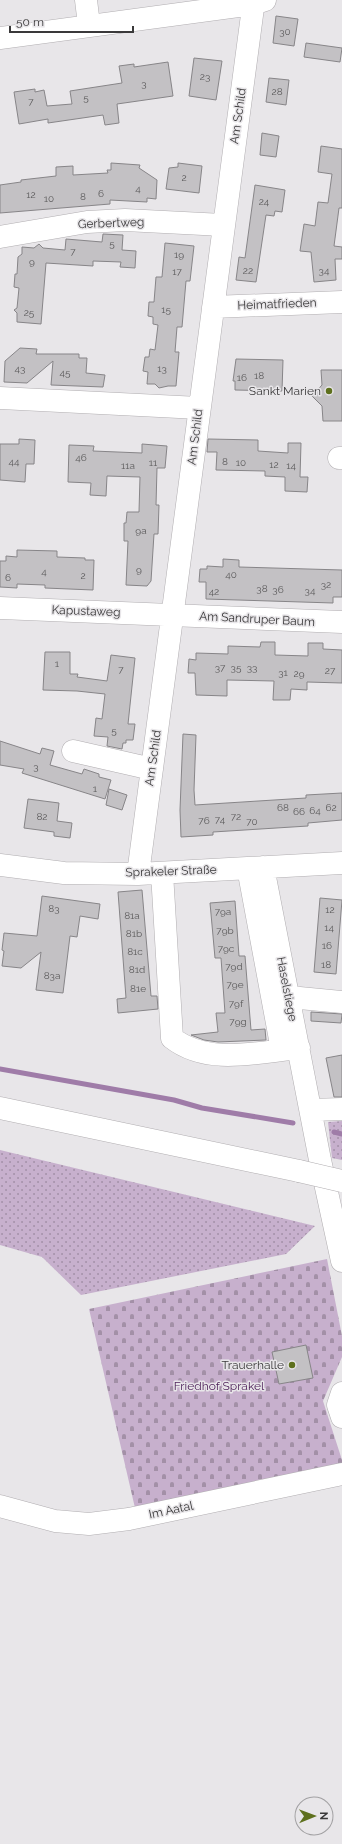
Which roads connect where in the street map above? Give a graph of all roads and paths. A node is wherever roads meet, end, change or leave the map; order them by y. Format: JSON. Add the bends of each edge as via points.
{"nodes":[{"id":1,"x":86,"y":0,"type":"edge"},
{"id":2,"x":258,"y":1,"type":"edge"},
{"id":3,"x":89,"y":25,"type":"junction"},
{"id":4,"x":0,"y":38,"type":"edge"},
{"id":5,"x":223,"y":225,"type":"junction"},
{"id":6,"x":0,"y":237,"type":"edge"},
{"id":7,"x":342,"y":302,"type":"edge"},
{"id":8,"x":213,"y":307,"type":"junction"},
{"id":9,"x":0,"y":398,"type":"edge"},
{"id":10,"x":199,"y":408,"type":"junction"},
{"id":11,"x":0,"y":608,"type":"edge"},
{"id":12,"x":173,"y":615,"type":"junction"},
{"id":13,"x":342,"y":622,"type":"edge"},
{"id":14,"x":73,"y":751,"type":"dead end"},
{"id":15,"x":152,"y":769,"type":"junction"},
{"id":16,"x":342,"y":863,"type":"edge"},
{"id":17,"x":0,"y":864,"type":"edge"},
{"id":18,"x":256,"y":868,"type":"junction"},
{"id":19,"x":162,"y":872,"type":"junction"},
{"id":20,"x":138,"y":874,"type":"junction"},
{"id":21,"x":289,"y":997,"type":"junction"},
{"id":22,"x":342,"y":1002,"type":"edge"},
{"id":23,"x":290,"y":1049,"type":"junction"},
{"id":24,"x":0,"y":1108,"type":"edge"},
{"id":25,"x":342,"y":1109,"type":"edge"},
{"id":26,"x":311,"y":1110,"type":"junction"},
{"id":27,"x":342,"y":1181,"type":"edge"},
{"id":28,"x":342,"y":1261,"type":"edge"},
{"id":29,"x":342,"y":1393,"type":"edge"},
{"id":30,"x":342,"y":1417,"type":"edge"},
{"id":31,"x":342,"y":1474,"type":"edge"},
{"id":32,"x":0,"y":1506,"type":"edge"}],
"edges":[{"from":1,"to":3,"type":"street"},
{"from":2,"to":3,"type":"street"},
{"from":2,"to":5,"type":"street","name":"Am Schild"},
{"from":3,"to":4,"type":"street"},
{"from":5,"to":6,"type":"street","name":"Gerbertweg","via":[[125,220],[87,222]]},
{"from":5,"to":8,"type":"street","name":"Am Schild"},
{"from":7,"to":8,"type":"street","name":"Heimatfrieden"},
{"from":8,"to":10,"type":"street","name":"Am Schild"},
{"from":9,"to":10,"type":"street"},
{"from":10,"to":12,"type":"street","name":"Am Schild"},
{"from":11,"to":12,"type":"street","name":"Kapustaweg"},
{"from":12,"to":13,"type":"street","name":"Am Sandruper Baum"},
{"from":12,"to":15,"type":"street","name":"Am Schild"},
{"from":14,"to":15,"type":"street"},
{"from":15,"to":20,"type":"street","name":"Am Schild"},
{"from":16,"to":18,"type":"street","name":"Sprakeler Straße"},
{"from":17,"to":20,"type":"street","name":"Sprakeler Straße","via":[[64,873]]},
{"from":18,"to":19,"type":"street","name":"Sprakeler Straße"},
{"from":18,"to":21,"type":"street","name":"Haselstiege"},
{"from":18,"to":23,"type":"street"},
{"from":19,"to":20,"type":"street","name":"Sprakeler Straße"},
{"from":19,"to":23,"type":"street","via":[[172,1038],[184,1047],[220,1056]]},
{"from":21,"to":22,"type":"street"},
{"from":21,"to":23,"type":"street","name":"Haselstiege"},
{"from":23,"to":26,"type":"street","name":"Haselstiege"},
{"from":24,"to":27,"type":"street","bridge":true},
{"from":25,"to":26,"type":"street"},
{"from":26,"to":28,"type":"street","name":"Haselstiege"},
{"from":29,"to":30,"type":"street","via":[[338,1405]]},
{"from":31,"to":32,"type":"street","name":"Im Aatal","via":[[129,1519],[89,1524],[55,1521]]}]}
